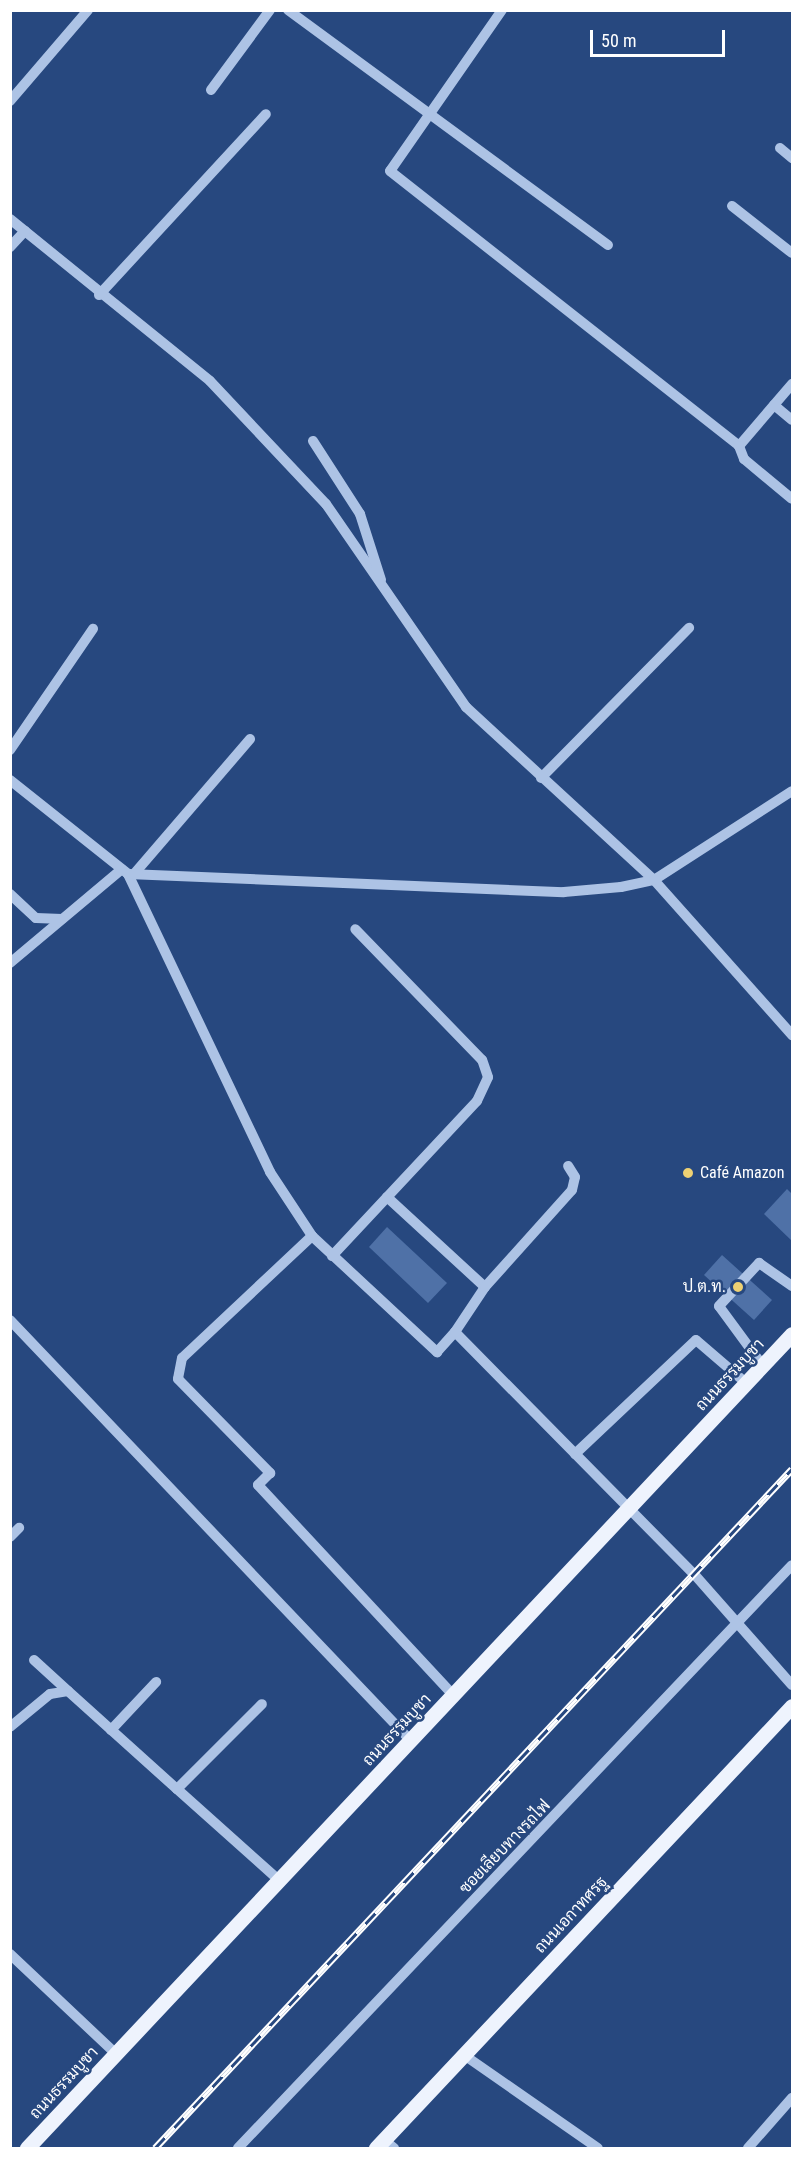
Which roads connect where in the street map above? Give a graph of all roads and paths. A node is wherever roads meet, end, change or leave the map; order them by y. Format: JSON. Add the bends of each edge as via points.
{"nodes":[{"id":1,"x":88,"y":10,"type":"edge"},
{"id":2,"x":270,"y":10,"type":"edge"},
{"id":3,"x":288,"y":10,"type":"edge"},
{"id":4,"x":502,"y":11,"type":"edge"},
{"id":5,"x":211,"y":90,"type":"dead end"},
{"id":6,"x":10,"y":101,"type":"edge"},
{"id":7,"x":266,"y":114,"type":"dead end"},
{"id":8,"x":430,"y":114,"type":"junction"},
{"id":9,"x":780,"y":148,"type":"dead end"},
{"id":10,"x":792,"y":158,"type":"edge"},
{"id":11,"x":732,"y":206,"type":"dead end"},
{"id":12,"x":10,"y":219,"type":"edge"},
{"id":13,"x":25,"y":231,"type":"junction"},
{"id":14,"x":608,"y":244,"type":"dead end"},
{"id":15,"x":10,"y":247,"type":"edge"},
{"id":16,"x":792,"y":253,"type":"edge"},
{"id":17,"x":99,"y":295,"type":"junction"},
{"id":18,"x":792,"y":384,"type":"edge"},
{"id":19,"x":774,"y":405,"type":"junction"},
{"id":20,"x":792,"y":420,"type":"edge"},
{"id":21,"x":313,"y":441,"type":"dead end"},
{"id":22,"x":739,"y":446,"type":"junction"},
{"id":23,"x":792,"y":499,"type":"edge"},
{"id":24,"x":381,"y":584,"type":"junction"},
{"id":25,"x":689,"y":628,"type":"dead end"},
{"id":26,"x":93,"y":629,"type":"dead end"},
{"id":27,"x":250,"y":739,"type":"dead end"},
{"id":28,"x":10,"y":750,"type":"edge"},
{"id":29,"x":541,"y":778,"type":"junction"},
{"id":30,"x":10,"y":780,"type":"edge"},
{"id":31,"x":792,"y":791,"type":"edge"},
{"id":32,"x":128,"y":872,"type":"junction"},
{"id":33,"x":654,"y":880,"type":"junction"},
{"id":34,"x":10,"y":894,"type":"edge"},
{"id":35,"x":62,"y":919,"type":"junction"},
{"id":36,"x":355,"y":928,"type":"dead end"},
{"id":37,"x":10,"y":963,"type":"edge"},
{"id":38,"x":792,"y":1035,"type":"edge"},
{"id":39,"x":568,"y":1166,"type":"dead end"},
{"id":40,"x":387,"y":1197,"type":"junction"},
{"id":41,"x":312,"y":1236,"type":"junction"},
{"id":42,"x":332,"y":1256,"type":"junction"},
{"id":43,"x":792,"y":1286,"type":"edge"},
{"id":44,"x":485,"y":1287,"type":"junction"},
{"id":45,"x":10,"y":1320,"type":"edge"},
{"id":46,"x":455,"y":1332,"type":"junction"},
{"id":47,"x":792,"y":1334,"type":"edge"},
{"id":48,"x":763,"y":1366,"type":"junction"},
{"id":49,"x":746,"y":1383,"type":"junction"},
{"id":50,"x":575,"y":1454,"type":"junction"},
{"id":51,"x":629,"y":1508,"type":"junction"},
{"id":52,"x":19,"y":1528,"type":"dead end"},
{"id":53,"x":10,"y":1538,"type":"edge"},
{"id":54,"x":792,"y":1565,"type":"edge"},
{"id":55,"x":739,"y":1623,"type":"junction"},
{"id":56,"x":34,"y":1660,"type":"dead end"},
{"id":57,"x":156,"y":1682,"type":"dead end"},
{"id":58,"x":792,"y":1685,"type":"edge"},
{"id":59,"x":68,"y":1691,"type":"junction"},
{"id":60,"x":454,"y":1696,"type":"junction"},
{"id":61,"x":262,"y":1704,"type":"dead end"},
{"id":62,"x":792,"y":1706,"type":"edge"},
{"id":63,"x":10,"y":1727,"type":"edge"},
{"id":64,"x":111,"y":1730,"type":"junction"},
{"id":65,"x":411,"y":1741,"type":"junction"},
{"id":66,"x":177,"y":1789,"type":"junction"},
{"id":67,"x":279,"y":1881,"type":"junction"},
{"id":68,"x":10,"y":1954,"type":"edge"},
{"id":69,"x":116,"y":2054,"type":"junction"},
{"id":70,"x":464,"y":2055,"type":"junction"},
{"id":71,"x":792,"y":2098,"type":"edge"},
{"id":72,"x":385,"y":2146,"type":"edge"},
{"id":73,"x":27,"y":2148,"type":"edge"},
{"id":74,"x":238,"y":2148,"type":"edge"},
{"id":75,"x":598,"y":2148,"type":"edge"},
{"id":76,"x":748,"y":2148,"type":"edge"}],
"edges":[{"from":1,"to":6,"type":"street"},
{"from":2,"to":5,"type":"street"},
{"from":3,"to":8,"type":"street"},
{"from":4,"to":8,"type":"street"},
{"from":7,"to":17,"type":"street"},
{"from":8,"to":14,"type":"street"},
{"from":8,"to":22,"type":"street","via":[[390,171]]},
{"from":9,"to":10,"type":"street"},
{"from":11,"to":16,"type":"street"},
{"from":12,"to":13,"type":"street"},
{"from":13,"to":15,"type":"street"},
{"from":13,"to":17,"type":"street"},
{"from":17,"to":24,"type":"street","via":[[210,381],[326,504]]},
{"from":18,"to":19,"type":"street"},
{"from":19,"to":20,"type":"street"},
{"from":19,"to":22,"type":"street"},
{"from":21,"to":24,"type":"street","via":[[373,540]]},
{"from":22,"to":23,"type":"street","via":[[744,459]]},
{"from":24,"to":29,"type":"street","via":[[466,707]]},
{"from":25,"to":29,"type":"street"},
{"from":26,"to":28,"type":"street"},
{"from":27,"to":32,"type":"street"},
{"from":29,"to":33,"type":"street"},
{"from":30,"to":32,"type":"street"},
{"from":31,"to":33,"type":"street"},
{"from":32,"to":33,"type":"street","via":[[564,892]]},
{"from":32,"to":35,"type":"street"},
{"from":32,"to":41,"type":"street","via":[[270,1172]]},
{"from":33,"to":38,"type":"street"},
{"from":34,"to":35,"type":"street","via":[[36,918]]},
{"from":35,"to":37,"type":"street"},
{"from":36,"to":40,"type":"street","via":[[482,1060],[488,1077],[477,1101]]},
{"from":39,"to":44,"type":"street","via":[[575,1177],[572,1190]]},
{"from":40,"to":42,"type":"street"},
{"from":40,"to":44,"type":"street"},
{"from":41,"to":42,"type":"street"},
{"from":41,"to":60,"type":"street","via":[[182,1358],[178,1379],[270,1473],[258,1485]]},
{"from":42,"to":46,"type":"street","via":[[437,1352]]},
{"from":43,"to":48,"type":"street","via":[[759,1263],[719,1306]]},
{"from":44,"to":46,"type":"street"},
{"from":45,"to":65,"type":"street"},
{"from":46,"to":50,"type":"street"},
{"from":47,"to":48,"type":"main road","name":"ถนนธรรมบูชา"},
{"from":48,"to":49,"type":"main road","name":"ถนนธรรมบูชา"},
{"from":49,"to":50,"type":"street","via":[[696,1340]]},
{"from":49,"to":51,"type":"main road","name":"ถนนธรรมบูชา"},
{"from":50,"to":51,"type":"street"},
{"from":51,"to":55,"type":"street"},
{"from":51,"to":60,"type":"main road","name":"ถนนธรรมบูชา"},
{"from":52,"to":53,"type":"street"},
{"from":54,"to":55,"type":"street","name":"ซอยเลียบทางรถไฟ"},
{"from":55,"to":58,"type":"street"},
{"from":55,"to":74,"type":"street","name":"ซอยเลียบทางรถไฟ"},
{"from":56,"to":59,"type":"street"},
{"from":57,"to":64,"type":"street"},
{"from":59,"to":63,"type":"street","via":[[50,1695]]},
{"from":59,"to":64,"type":"street"},
{"from":60,"to":65,"type":"main road","name":"ถนนธรรมบูชา"},
{"from":61,"to":66,"type":"street"},
{"from":62,"to":70,"type":"main road","name":"ถนนเอกาทศรฐ"},
{"from":64,"to":66,"type":"street"},
{"from":65,"to":67,"type":"main road","name":"ถนนธรรมบูชา"},
{"from":66,"to":67,"type":"street"},
{"from":67,"to":69,"type":"main road","name":"ถนนธรรมบูชา"},
{"from":68,"to":69,"type":"street"},
{"from":69,"to":73,"type":"main road","name":"ถนนธรรมบูชา"},
{"from":70,"to":72,"type":"main road","name":"ถนนเอกาทศรฐ"},
{"from":70,"to":75,"type":"street"},
{"from":71,"to":76,"type":"street"}]}
